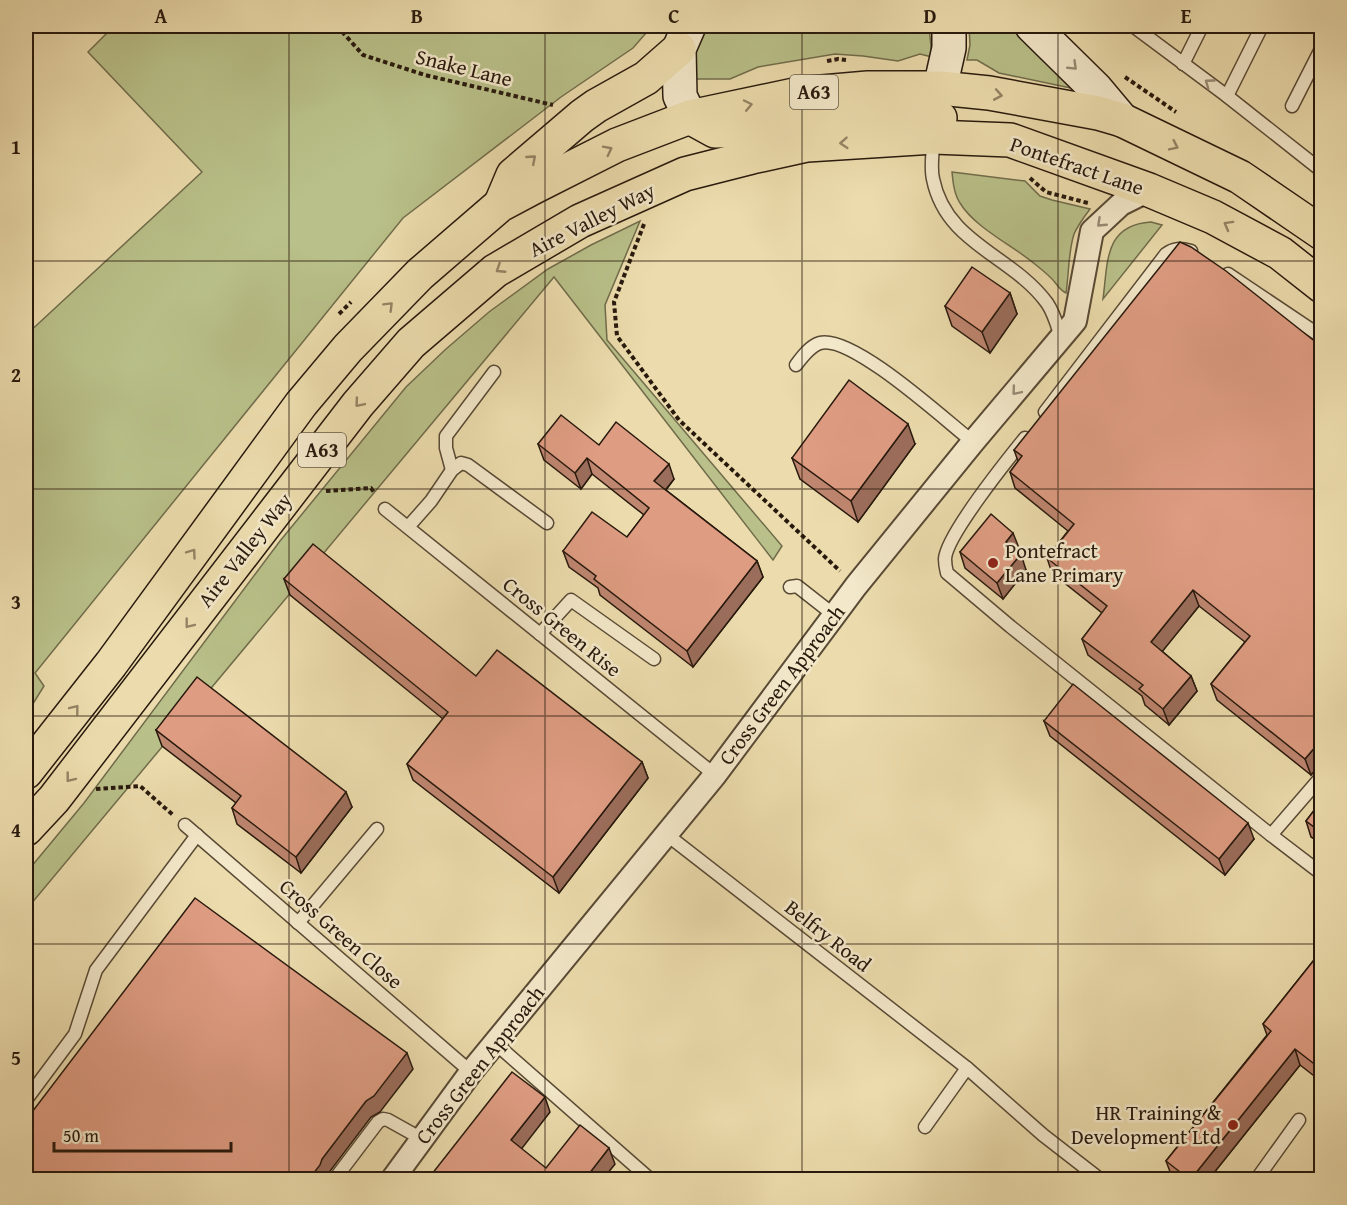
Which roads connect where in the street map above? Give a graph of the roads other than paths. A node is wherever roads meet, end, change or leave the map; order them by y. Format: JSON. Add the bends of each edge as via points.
{"nodes":[{"id":1,"x":949,"y":26,"type":"edge"},
{"id":2,"x":1032,"y":26,"type":"edge"},
{"id":3,"x":1202,"y":26,"type":"edge"},
{"id":4,"x":1262,"y":26,"type":"edge"},
{"id":5,"x":1137,"y":27,"type":"edge"},
{"id":6,"x":684,"y":37,"type":"edge"},
{"id":7,"x":1322,"y":47,"type":"edge"},
{"id":8,"x":1183,"y":64,"type":"junction"},
{"id":9,"x":1227,"y":96,"type":"junction"},
{"id":10,"x":1292,"y":106,"type":"dead end"},
{"id":11,"x":930,"y":115,"type":"junction"},
{"id":12,"x":690,"y":117,"type":"junction"},
{"id":13,"x":1122,"y":120,"type":"junction"},
{"id":14,"x":1322,"y":171,"type":"edge"},
{"id":15,"x":1135,"y":197,"type":"junction"},
{"id":16,"x":500,"y":206,"type":"junction"},
{"id":17,"x":1322,"y":233,"type":"edge"},
{"id":18,"x":1201,"y":256,"type":"edge"},
{"id":19,"x":1219,"y":268,"type":"edge"},
{"id":20,"x":1322,"y":286,"type":"edge"},
{"id":21,"x":1061,"y":337,"type":"junction"},
{"id":22,"x":1322,"y":337,"type":"edge"},
{"id":23,"x":796,"y":364,"type":"dead end"},
{"id":24,"x":494,"y":372,"type":"dead end"},
{"id":25,"x":972,"y":442,"type":"junction"},
{"id":26,"x":452,"y":470,"type":"junction"},
{"id":27,"x":385,"y":509,"type":"road end"},
{"id":28,"x":547,"y":523,"type":"dead end"},
{"id":29,"x":408,"y":527,"type":"junction"},
{"id":30,"x":790,"y":587,"type":"dead end"},
{"id":31,"x":834,"y":615,"type":"junction"},
{"id":32,"x":540,"y":634,"type":"junction"},
{"id":33,"x":654,"y":659,"type":"dead end"},
{"id":34,"x":26,"y":771,"type":"edge"},
{"id":35,"x":715,"y":775,"type":"junction"},
{"id":36,"x":1322,"y":776,"type":"edge"},
{"id":37,"x":185,"y":825,"type":"road end"},
{"id":38,"x":26,"y":829,"type":"edge"},
{"id":39,"x":377,"y":829,"type":"dead end"},
{"id":40,"x":666,"y":834,"type":"junction"},
{"id":41,"x":197,"y":835,"type":"junction"},
{"id":42,"x":1271,"y":835,"type":"junction"},
{"id":43,"x":1322,"y":874,"type":"edge"},
{"id":44,"x":298,"y":923,"type":"junction"},
{"id":45,"x":495,"y":1043,"type":"junction"},
{"id":46,"x":967,"y":1068,"type":"junction"},
{"id":47,"x":471,"y":1072,"type":"junction"},
{"id":48,"x":26,"y":1100,"type":"edge"},
{"id":49,"x":1299,"y":1120,"type":"dead end"},
{"id":50,"x":925,"y":1127,"type":"dead end"},
{"id":51,"x":422,"y":1139,"type":"junction"},
{"id":52,"x":334,"y":1179,"type":"edge"},
{"id":53,"x":392,"y":1179,"type":"edge"},
{"id":54,"x":651,"y":1179,"type":"edge"},
{"id":55,"x":1101,"y":1179,"type":"edge"},
{"id":56,"x":1256,"y":1179,"type":"edge"}],
"edges":[{"from":1,"to":11,"type":"street","via":[[949,48]]},
{"from":2,"to":13,"type":"street","one_way":true},
{"from":3,"to":8,"type":"lane"},
{"from":4,"to":9,"type":"lane"},
{"from":5,"to":8,"type":"lane"},
{"from":6,"to":12,"type":"street","via":[[680,96]]},
{"from":16,"to":6,"type":"highway","number":"A63","one_way":true,"via":[[513,176],[521,168],[582,116],[646,78]]},
{"from":7,"to":10,"type":"lane"},
{"from":9,"to":8,"type":"lane","one_way":true},
{"from":9,"to":14,"type":"lane"},
{"from":11,"to":12,"type":"highway","number":"A63","via":[[834,117],[724,131],[715,131]]},
{"from":11,"to":13,"type":"highway","number":"A63","one_way":true,"via":[[1001,95]]},
{"from":11,"to":15,"type":"highway","name":"Pontefract Lane","number":"A63","via":[[986,121],[1010,140]]},
{"from":11,"to":21,"type":"lane","via":[[932,177],[946,214],[981,248],[1033,287],[1047,303]]},
{"from":11,"to":38,"type":"highway","name":"Aire Valley Way","number":"A63","one_way":true,"via":[[685,174],[580,221],[495,271],[411,343],[358,404],[54,799]]},
{"from":16,"to":12,"type":"highway","name":"Aire Valley Way","number":"A63","one_way":true,"via":[[617,145]]},
{"from":13,"to":17,"type":"highway","number":"A63","one_way":true,"via":[[1240,177]]},
{"from":20,"to":15,"type":"highway","name":"Pontefract Lane","number":"A63","one_way":true,"via":[[1280,253],[1213,216]]},
{"from":15,"to":21,"type":"street","name":"Cross Green Approach","one_way":true,"via":[[1092,231],[1075,321]]},
{"from":34,"to":16,"type":"highway","name":"Aire Valley Way","number":"A63","one_way":true,"via":[[111,664],[301,404],[348,348],[420,274]]},
{"from":18,"to":42,"type":"lane","via":[[1180,249],[1166,254],[995,476],[959,528],[945,558],[947,573]]},
{"from":19,"to":22,"type":"lane"},
{"from":21,"to":25,"type":"street","name":"Cross Green Approach","one_way":true},
{"from":23,"to":25,"type":"lane","via":[[820,343],[831,343],[860,355],[900,382]]},
{"from":24,"to":26,"type":"lane","via":[[446,436]]},
{"from":25,"to":31,"type":"street","name":"Cross Green Approach"},
{"from":26,"to":28,"type":"lane","via":[[461,463],[468,465]]},
{"from":26,"to":29,"type":"lane"},
{"from":27,"to":29,"type":"lane","name":"Cross Green Rise"},
{"from":29,"to":32,"type":"lane","name":"Cross Green Rise"},
{"from":30,"to":31,"type":"lane","via":[[797,586]]},
{"from":31,"to":35,"type":"street","name":"Cross Green Approach"},
{"from":32,"to":33,"type":"lane","via":[[571,600]]},
{"from":32,"to":35,"type":"lane","name":"Cross Green Rise"},
{"from":35,"to":40,"type":"street","name":"Cross Green Approach"},
{"from":36,"to":42,"type":"lane"},
{"from":37,"to":41,"type":"lane","name":"Cross Green Close"},
{"from":39,"to":44,"type":"lane"},
{"from":40,"to":45,"type":"street","name":"Cross Green Approach"},
{"from":40,"to":46,"type":"lane","name":"Belfry Road"},
{"from":41,"to":44,"type":"lane","name":"Cross Green Close"},
{"from":41,"to":48,"type":"lane","via":[[96,970],[75,1034]]},
{"from":42,"to":43,"type":"lane"},
{"from":44,"to":47,"type":"lane","name":"Cross Green Close"},
{"from":45,"to":47,"type":"street","name":"Cross Green Approach"},
{"from":45,"to":54,"type":"lane"},
{"from":46,"to":50,"type":"lane"},
{"from":46,"to":55,"type":"lane","name":"Belfry Road","via":[[1043,1135]]},
{"from":47,"to":51,"type":"street","name":"Cross Green Approach"},
{"from":49,"to":56,"type":"lane"},
{"from":51,"to":52,"type":"lane","via":[[383,1119]]},
{"from":51,"to":53,"type":"street","name":"Cross Green Approach"}]}
